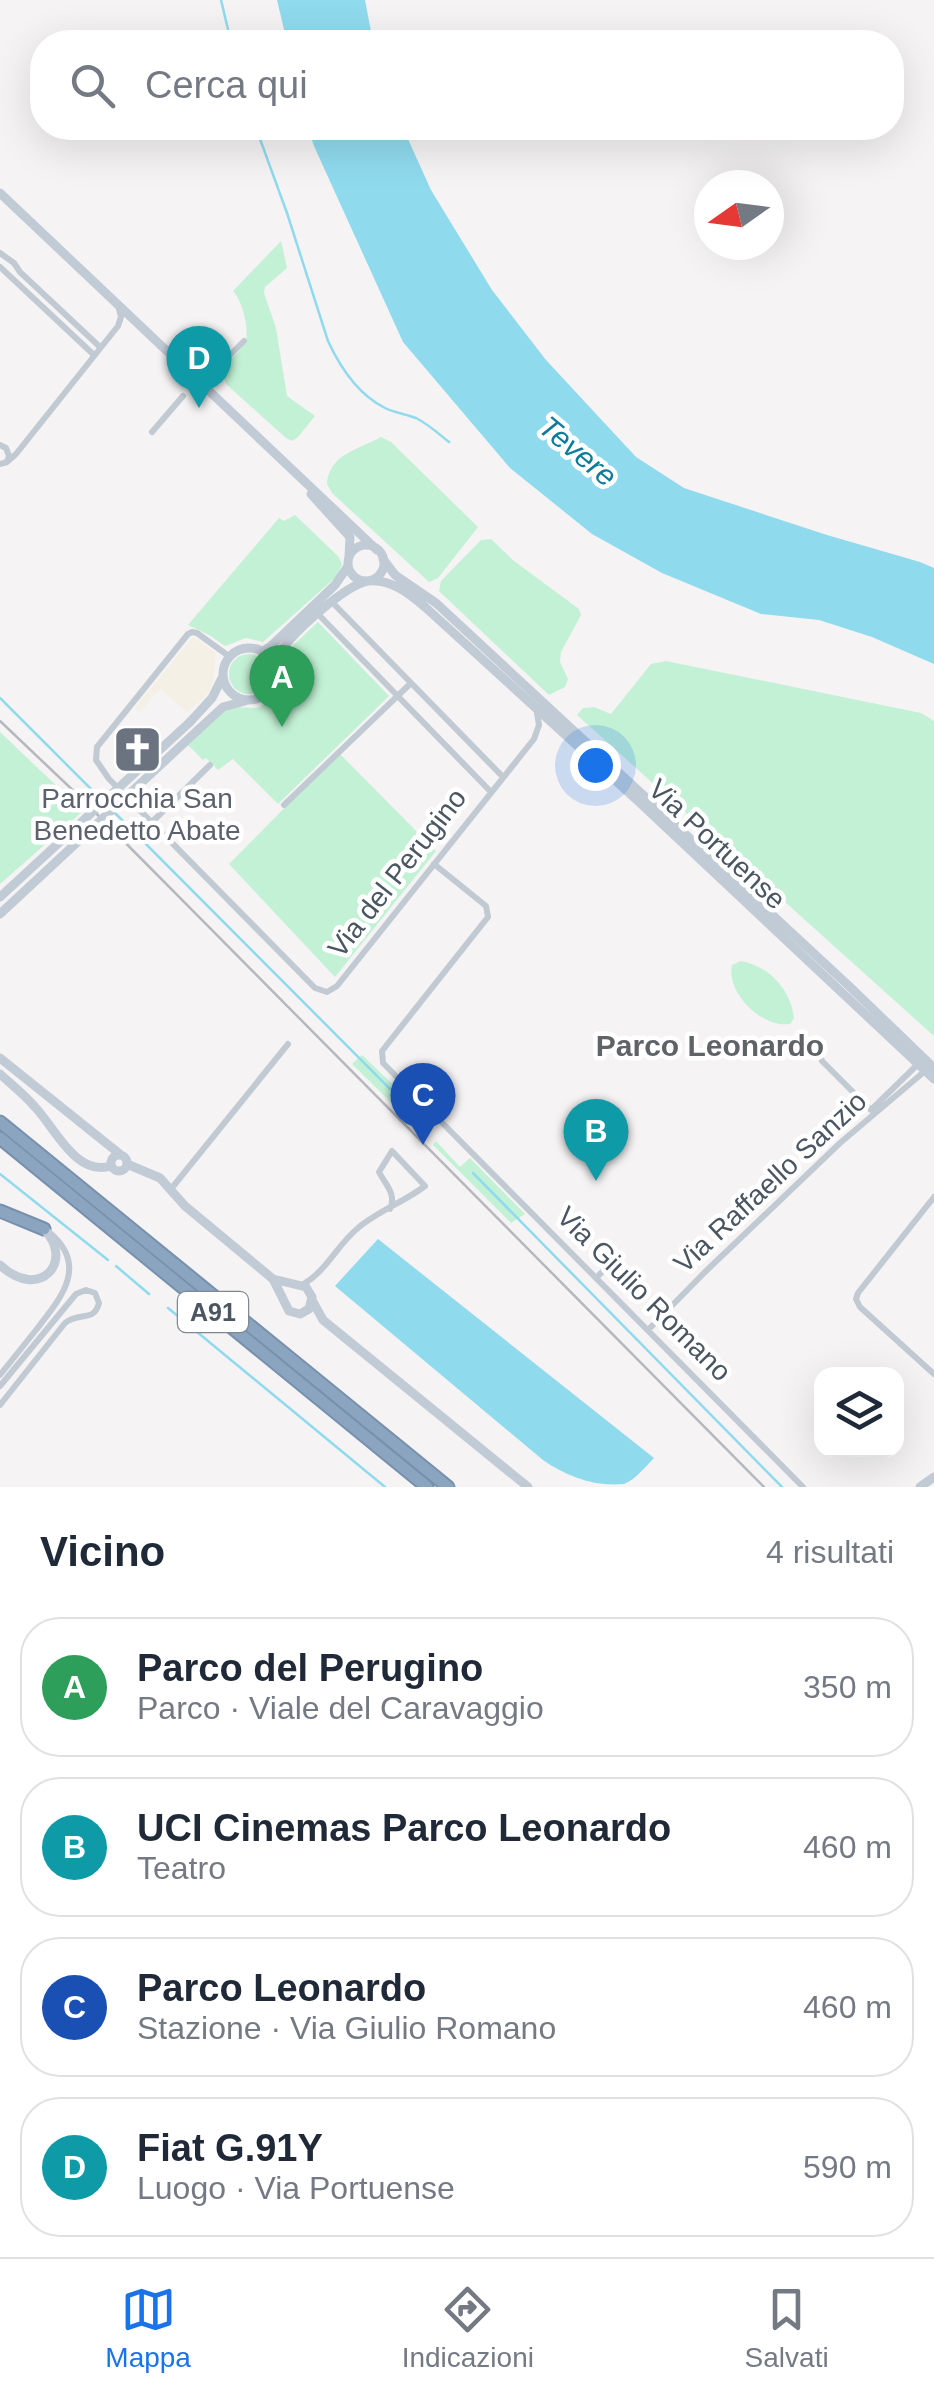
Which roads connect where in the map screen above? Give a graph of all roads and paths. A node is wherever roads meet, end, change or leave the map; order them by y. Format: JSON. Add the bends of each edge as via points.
{"nodes":[{"id":1,"x":0,"y":193,"type":"edge"},
{"id":2,"x":0,"y":253,"type":"edge"},
{"id":3,"x":14,"y":264,"type":"junction"},
{"id":4,"x":3,"y":271,"type":"edge"},
{"id":5,"x":114,"y":299,"type":"junction"},
{"id":6,"x":140,"y":324,"type":"junction"},
{"id":7,"x":118,"y":326,"type":"junction"},
{"id":8,"x":244,"y":341,"type":"dead end"},
{"id":9,"x":100,"y":347,"type":"junction"},
{"id":10,"x":94,"y":355,"type":"junction"},
{"id":11,"x":202,"y":383,"type":"junction"},
{"id":12,"x":183,"y":396,"type":"dead end"},
{"id":13,"x":152,"y":432,"type":"dead end"},
{"id":14,"x":25,"y":442,"type":"junction"},
{"id":15,"x":2,"y":446,"type":"edge"},
{"id":16,"x":3,"y":463,"type":"edge"},
{"id":17,"x":288,"y":464,"type":"junction"},
{"id":18,"x":380,"y":554,"type":"junction"},
{"id":19,"x":349,"y":561,"type":"junction"},
{"id":20,"x":368,"y":581,"type":"junction"},
{"id":21,"x":332,"y":601,"type":"junction"},
{"id":22,"x":318,"y":614,"type":"junction"},
{"id":23,"x":259,"y":650,"type":"junction"},
{"id":24,"x":230,"y":657,"type":"junction"},
{"id":25,"x":275,"y":674,"type":"junction"},
{"id":26,"x":224,"y":676,"type":"junction"},
{"id":27,"x":412,"y":683,"type":"junction"},
{"id":28,"x":398,"y":695,"type":"junction"},
{"id":29,"x":252,"y":700,"type":"junction"},
{"id":30,"x":535,"y":707,"type":"junction"},
{"id":31,"x":194,"y":726,"type":"junction"},
{"id":32,"x":562,"y":732,"type":"junction"},
{"id":33,"x":537,"y":735,"type":"junction"},
{"id":34,"x":468,"y":742,"type":"junction"},
{"id":35,"x":455,"y":754,"type":"junction"},
{"id":36,"x":210,"y":766,"type":"dead end"},
{"id":37,"x":503,"y":777,"type":"junction"},
{"id":38,"x":491,"y":792,"type":"junction"},
{"id":39,"x":284,"y":806,"type":"dead end"},
{"id":40,"x":152,"y":822,"type":"junction"},
{"id":41,"x":434,"y":864,"type":"junction"},
{"id":42,"x":0,"y":897,"type":"edge"},
{"id":43,"x":0,"y":914,"type":"edge"},
{"id":44,"x":288,"y":1044,"type":"dead end"},
{"id":45,"x":819,"y":1051,"type":"dead end"},
{"id":46,"x":0,"y":1058,"type":"edge"},
{"id":47,"x":926,"y":1068,"type":"edge"},
{"id":48,"x":0,"y":1074,"type":"edge"},
{"id":49,"x":934,"y":1079,"type":"edge"},
{"id":50,"x":0,"y":1122,"type":"edge"},
{"id":51,"x":0,"y":1138,"type":"edge"},
{"id":52,"x":124,"y":1160,"type":"junction"},
{"id":53,"x":171,"y":1189,"type":"junction"},
{"id":54,"x":390,"y":1190,"type":"junction"},
{"id":55,"x":934,"y":1198,"type":"edge"},
{"id":56,"x":409,"y":1199,"type":"junction"},
{"id":57,"x":390,"y":1209,"type":"junction"},
{"id":58,"x":0,"y":1212,"type":"edge"},
{"id":59,"x":44,"y":1229,"type":"junction"},
{"id":60,"x":616,"y":1258,"type":"dead end"},
{"id":61,"x":0,"y":1265,"type":"edge"},
{"id":62,"x":317,"y":1275,"type":"junction"},
{"id":63,"x":596,"y":1278,"type":"junction"},
{"id":64,"x":273,"y":1279,"type":"junction"},
{"id":65,"x":297,"y":1285,"type":"junction"},
{"id":66,"x":283,"y":1296,"type":"junction"},
{"id":67,"x":312,"y":1297,"type":"junction"},
{"id":68,"x":300,"y":1314,"type":"junction"},
{"id":69,"x":323,"y":1320,"type":"junction"},
{"id":70,"x":648,"y":1330,"type":"junction"},
{"id":71,"x":934,"y":1374,"type":"edge"},
{"id":72,"x":0,"y":1375,"type":"edge"},
{"id":73,"x":0,"y":1386,"type":"edge"},
{"id":74,"x":0,"y":1404,"type":"edge"},
{"id":75,"x":934,"y":1477,"type":"edge"},
{"id":76,"x":427,"y":1487,"type":"edge"},
{"id":77,"x":448,"y":1487,"type":"edge"},
{"id":78,"x":528,"y":1487,"type":"edge"},
{"id":79,"x":803,"y":1487,"type":"edge"},
{"id":80,"x":920,"y":1487,"type":"edge"}],
"edges":[{"from":1,"to":5,"type":"street","name":"Via Portuense"},
{"from":2,"to":3,"type":"street"},
{"from":3,"to":4,"type":"street","via":[[7,262]]},
{"from":3,"to":9,"type":"street"},
{"from":4,"to":10,"type":"street"},
{"from":5,"to":6,"type":"street","name":"Via Portuense"},
{"from":5,"to":7,"type":"street"},
{"from":6,"to":7,"type":"street"},
{"from":6,"to":11,"type":"street","name":"Via Portuense"},
{"from":7,"to":9,"type":"street"},
{"from":8,"to":11,"type":"street"},
{"from":9,"to":10,"type":"street"},
{"from":10,"to":14,"type":"street"},
{"from":11,"to":17,"type":"street","name":"Via Portuense"},
{"from":12,"to":13,"type":"street"},
{"from":14,"to":15,"type":"street"},
{"from":14,"to":16,"type":"street"},
{"from":15,"to":16,"type":"street","via":[[9,453]]},
{"from":17,"to":18,"type":"street","name":"Via Portuense"},
{"from":17,"to":19,"type":"street","name":"Via Portuense","via":[[350,537]]},
{"from":18,"to":19,"type":"street","via":[[362,546]]},
{"from":18,"to":20,"type":"street","via":[[382,571]]},
{"from":18,"to":47,"type":"street","name":"Via Portuense","via":[[392,572],[450,616],[826,964]]},
{"from":19,"to":20,"type":"street","name":"Via Portuense","via":[[353,576]]},
{"from":19,"to":23,"type":"street","via":[[336,586]]},
{"from":20,"to":21,"type":"street"},
{"from":20,"to":30,"type":"street","name":"Via Portuense","via":[[414,598]]},
{"from":21,"to":22,"type":"street"},
{"from":21,"to":27,"type":"street"},
{"from":22,"to":25,"type":"street","via":[[281,650]]},
{"from":22,"to":28,"type":"street"},
{"from":23,"to":24,"type":"street"},
{"from":23,"to":25,"type":"street"},
{"from":24,"to":26,"type":"street"},
{"from":24,"to":40,"type":"street","name":"Via del Perugino","via":[[190,632],[97,747],[96,760],[109,779]]},
{"from":25,"to":29,"type":"street","via":[[266,694]]},
{"from":26,"to":29,"type":"street","via":[[230,691]]},
{"from":26,"to":31,"type":"street"},
{"from":27,"to":28,"type":"street"},
{"from":27,"to":34,"type":"street"},
{"from":28,"to":35,"type":"street"},
{"from":28,"to":39,"type":"street"},
{"from":29,"to":31,"type":"street","via":[[223,707]]},
{"from":30,"to":32,"type":"street","name":"Via Portuense"},
{"from":30,"to":33,"type":"street"},
{"from":31,"to":42,"type":"street","bridge":true},
{"from":31,"to":43,"type":"street","bridge":true},
{"from":32,"to":33,"type":"street"},
{"from":32,"to":47,"type":"street","name":"Via Portuense"},
{"from":33,"to":37,"type":"street","name":"Via del Perugino"},
{"from":34,"to":35,"type":"street"},
{"from":34,"to":37,"type":"street"},
{"from":35,"to":38,"type":"street"},
{"from":36,"to":40,"type":"street"},
{"from":37,"to":38,"type":"street","name":"Via del Perugino"},
{"from":38,"to":41,"type":"street","name":"Via del Perugino"},
{"from":40,"to":41,"type":"street","name":"Via del Perugino","via":[[322,992],[336,987]]},
{"from":41,"to":63,"type":"street","name":"Via Giulio Romano","via":[[486,906],[488,918],[382,1059]]},
{"from":44,"to":53,"type":"street"},
{"from":45,"to":47,"type":"street","via":[[870,1110]]},
{"from":46,"to":52,"type":"street"},
{"from":47,"to":49,"type":"street","name":"Via Portuense"},
{"from":47,"to":70,"type":"street","name":"Via Raffaello Sanzio"},
{"from":48,"to":52,"type":"street","via":[[81,1161],[96,1168],[111,1166],[114,1156]]},
{"from":50,"to":77,"type":"highway","number":"A91"},
{"from":51,"to":76,"type":"highway","number":"A91"},
{"from":52,"to":53,"type":"street"},
{"from":53,"to":64,"type":"street"},
{"from":54,"to":56,"type":"street"},
{"from":54,"to":56,"type":"street","via":[[378,1172],[392,1151],[425,1186]]},
{"from":54,"to":57,"type":"street"},
{"from":55,"to":71,"type":"street","via":[[856,1301]]},
{"from":56,"to":57,"type":"street"},
{"from":57,"to":62,"type":"street","via":[[360,1226]]},
{"from":58,"to":59,"type":"highway"},
{"from":59,"to":61,"type":"street","via":[[56,1252],[44,1276],[24,1280]]},
{"from":59,"to":72,"type":"street","via":[[66,1252],[68,1283]]},
{"from":60,"to":63,"type":"street"},
{"from":62,"to":65,"type":"street"},
{"from":62,"to":67,"type":"street"},
{"from":63,"to":70,"type":"street","name":"Via Giulio Romano"},
{"from":64,"to":65,"type":"street"},
{"from":64,"to":66,"type":"street"},
{"from":65,"to":66,"type":"street"},
{"from":65,"to":67,"type":"street"},
{"from":66,"to":68,"type":"street","via":[[286,1308]]},
{"from":67,"to":68,"type":"street"},
{"from":67,"to":69,"type":"street"},
{"from":68,"to":69,"type":"street"},
{"from":69,"to":78,"type":"street"},
{"from":70,"to":79,"type":"street","name":"Via Giulio Romano"},
{"from":73,"to":74,"type":"street","via":[[76,1294],[95,1293],[98,1310],[74,1316]]},
{"from":75,"to":80,"type":"street"}]}
